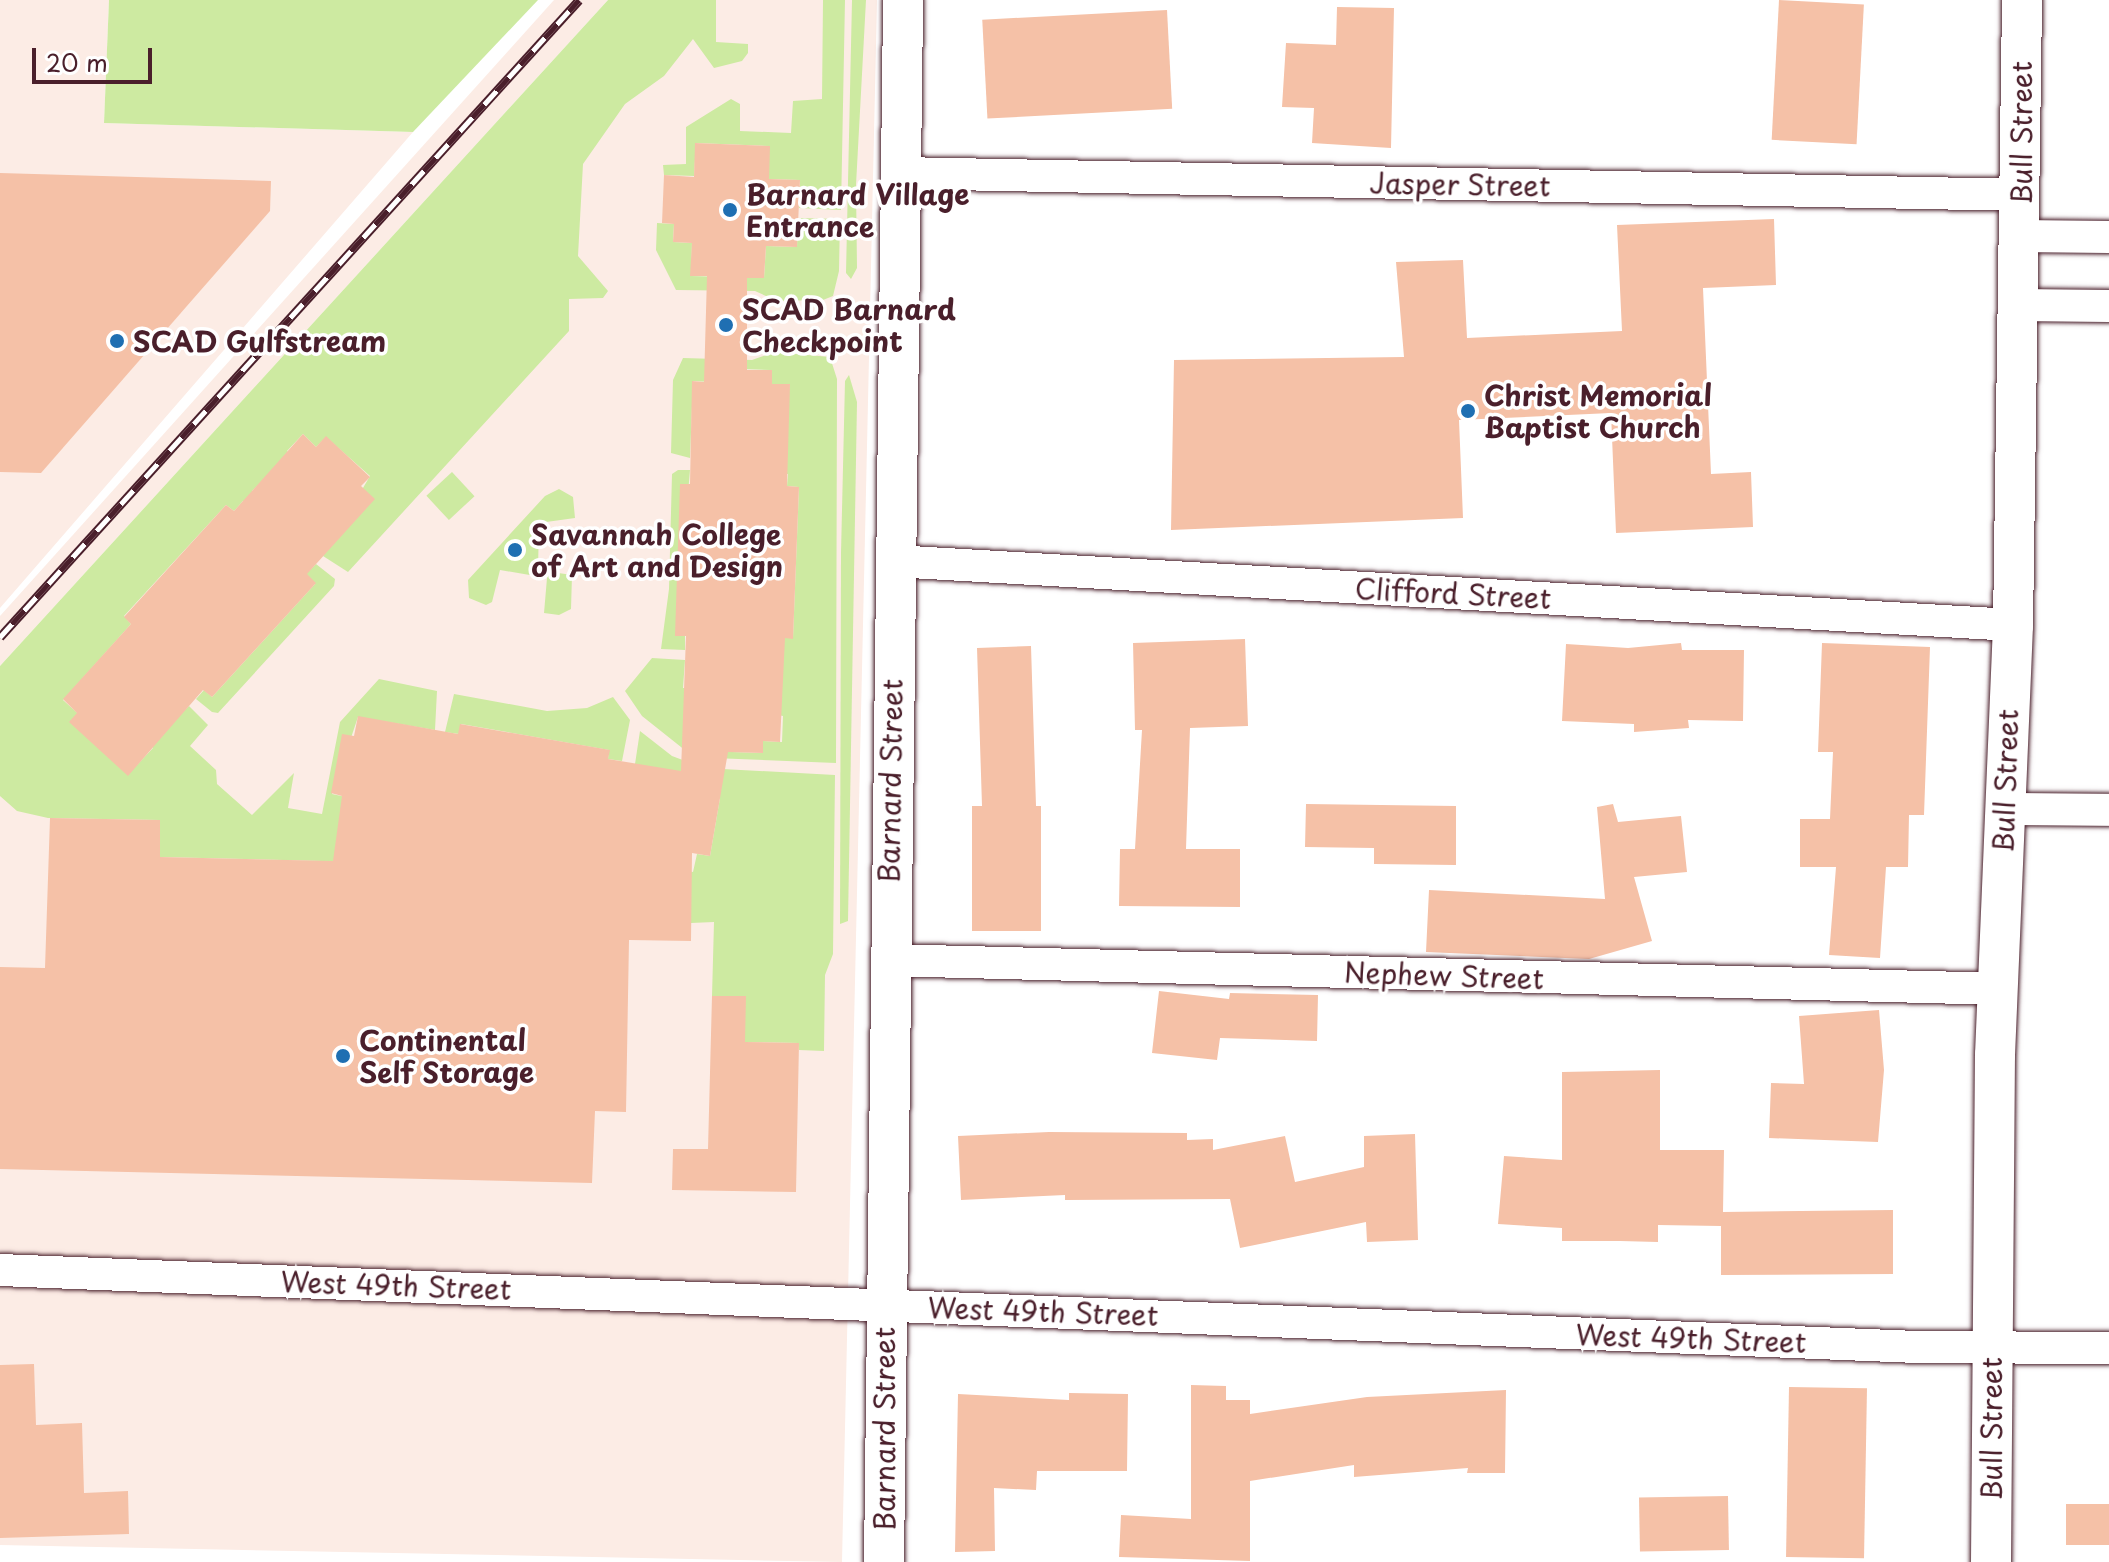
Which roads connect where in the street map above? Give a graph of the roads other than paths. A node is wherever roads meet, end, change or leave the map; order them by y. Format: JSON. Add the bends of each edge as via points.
{"nodes":[{"id":1,"x":903,"y":0,"type":"edge"},
{"id":2,"x":2022,"y":0,"type":"edge"},
{"id":3,"x":899,"y":173,"type":"junction"},
{"id":4,"x":2021,"y":195,"type":"junction"},
{"id":5,"x":2019,"y":236,"type":"junction"},
{"id":6,"x":2109,"y":237,"type":"edge"},
{"id":7,"x":2018,"y":305,"type":"junction"},
{"id":8,"x":2109,"y":306,"type":"edge"},
{"id":9,"x":893,"y":561,"type":"junction"},
{"id":10,"x":2013,"y":625,"type":"junction"},
{"id":11,"x":2002,"y":809,"type":"junction"},
{"id":12,"x":2109,"y":810,"type":"edge"},
{"id":13,"x":888,"y":960,"type":"junction"},
{"id":14,"x":2000,"y":989,"type":"junction"},
{"id":15,"x":0,"y":1270,"type":"edge"},
{"id":16,"x":885,"y":1304,"type":"junction"},
{"id":17,"x":2109,"y":1348,"type":"edge"},
{"id":18,"x":1990,"y":1350,"type":"junction"},
{"id":19,"x":884,"y":1562,"type":"edge"},
{"id":20,"x":1991,"y":1562,"type":"edge"}],
"edges":[{"from":1,"to":3,"type":"street","name":"Barnard Street"},
{"from":2,"to":4,"type":"street","name":"Bull Street"},
{"from":3,"to":4,"type":"street","name":"Jasper Street"},
{"from":3,"to":9,"type":"street","name":"Barnard Street"},
{"from":4,"to":5,"type":"street","name":"Bull Street"},
{"from":5,"to":6,"type":"street"},
{"from":5,"to":7,"type":"street","name":"Bull Street"},
{"from":7,"to":8,"type":"street"},
{"from":7,"to":10,"type":"street","name":"Bull Street"},
{"from":9,"to":10,"type":"street","name":"Clifford Street"},
{"from":9,"to":13,"type":"street","name":"Barnard Street"},
{"from":10,"to":11,"type":"street","name":"Bull Street"},
{"from":11,"to":12,"type":"street"},
{"from":11,"to":14,"type":"street","name":"Bull Street"},
{"from":13,"to":14,"type":"street","name":"Nephew Street"},
{"from":13,"to":16,"type":"street","name":"Barnard Street"},
{"from":14,"to":18,"type":"street","name":"Bull Street"},
{"from":15,"to":16,"type":"street","name":"West 49th Street"},
{"from":16,"to":18,"type":"street","name":"West 49th Street"},
{"from":16,"to":19,"type":"street","name":"Barnard Street"},
{"from":17,"to":18,"type":"street","name":"West 49th Street"},
{"from":18,"to":20,"type":"street","name":"Bull Street"}]}
